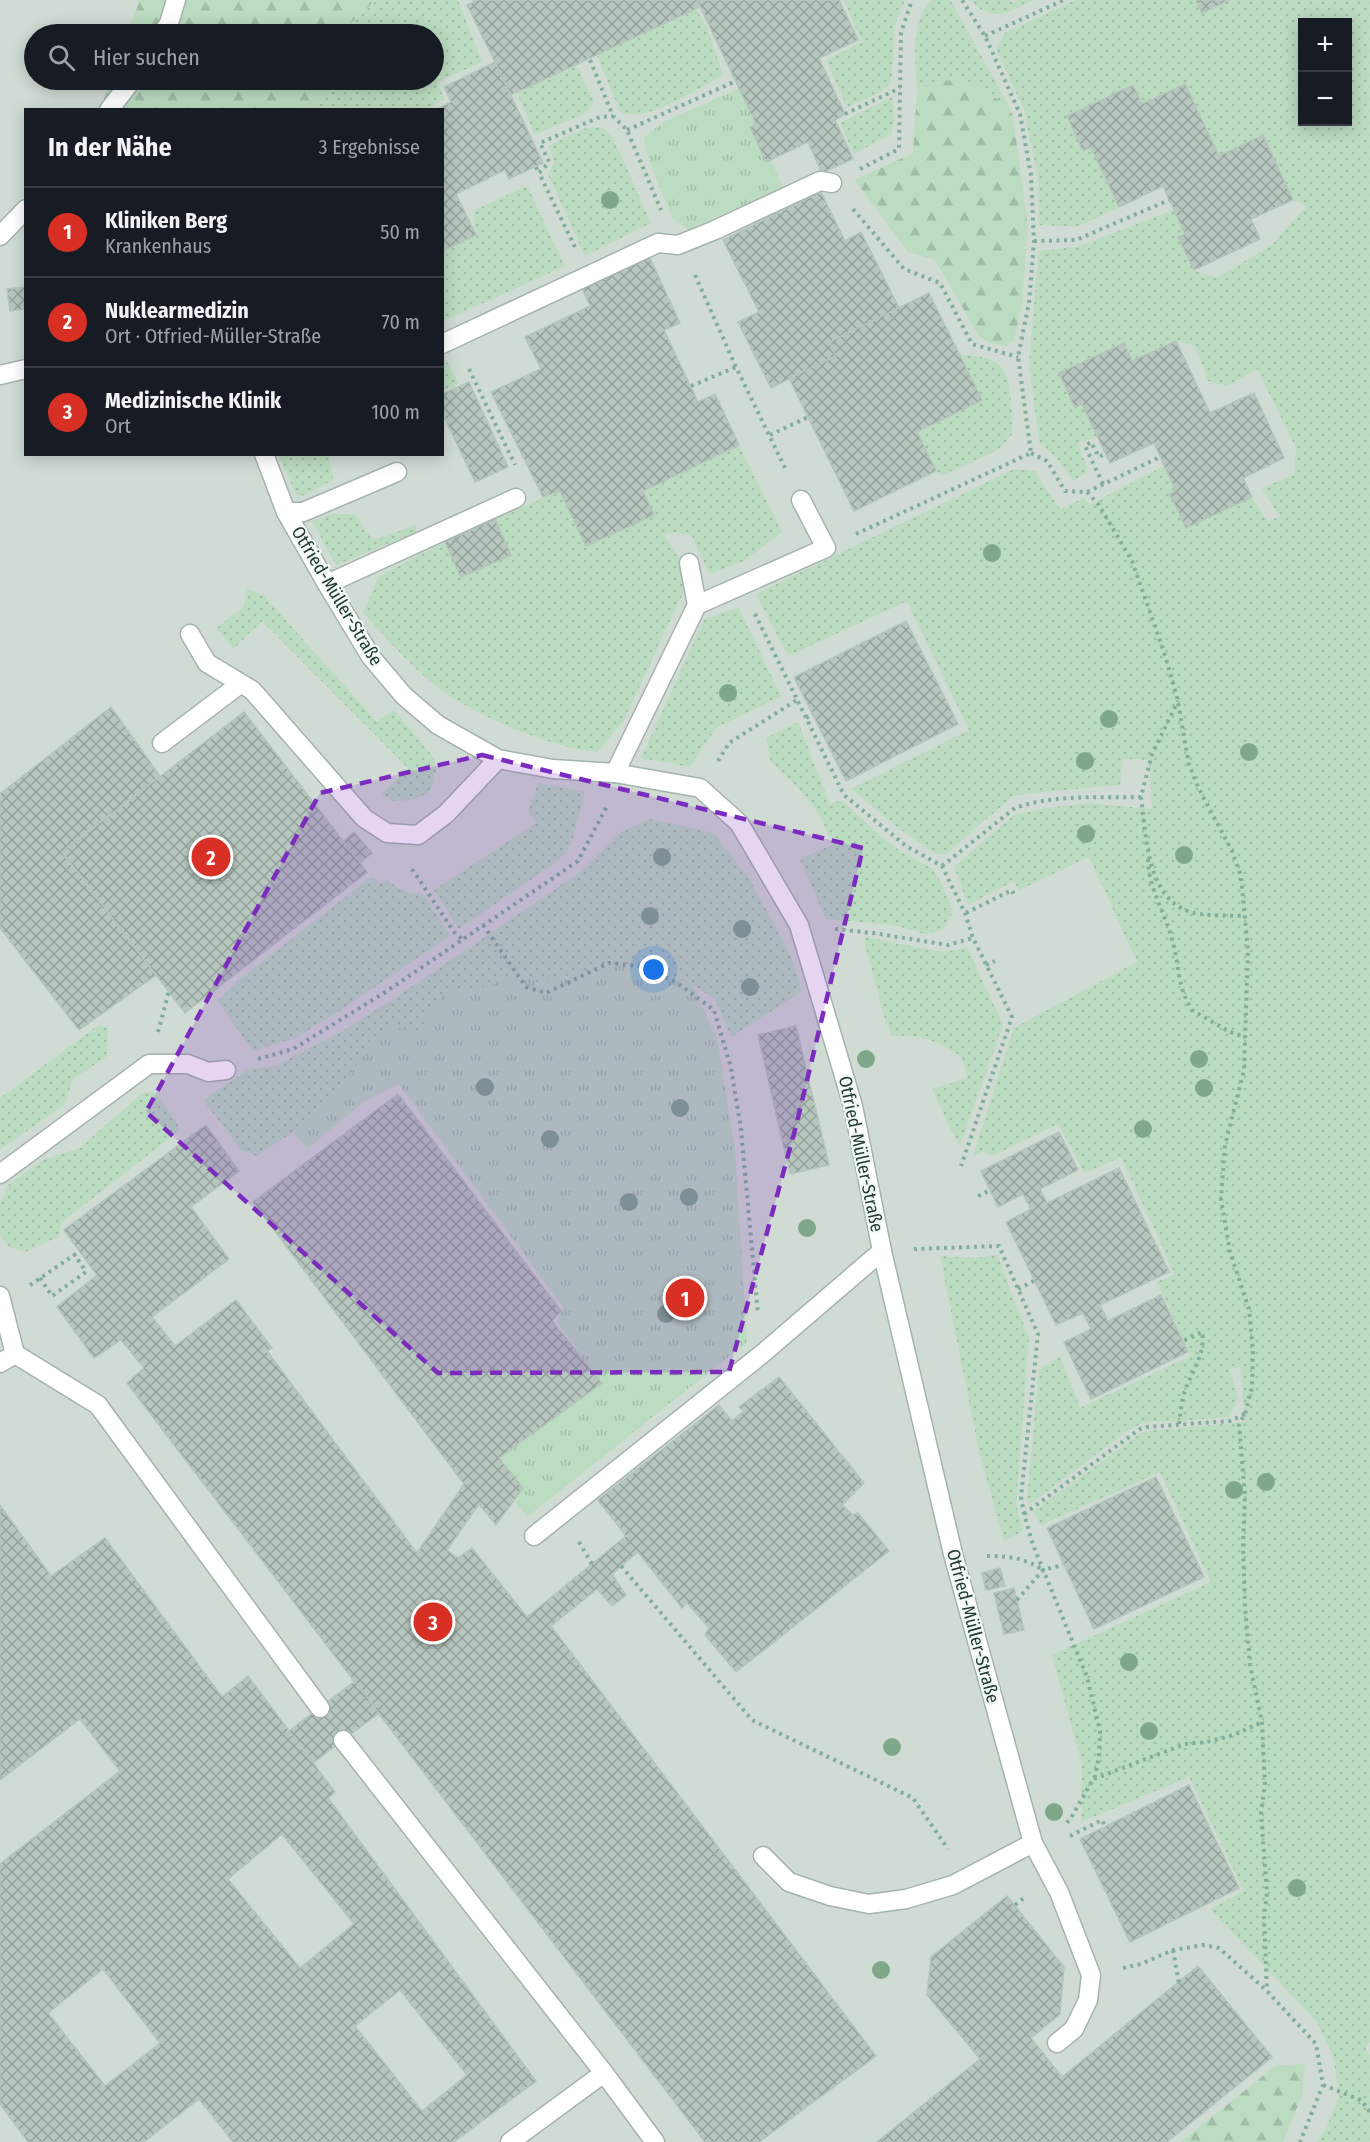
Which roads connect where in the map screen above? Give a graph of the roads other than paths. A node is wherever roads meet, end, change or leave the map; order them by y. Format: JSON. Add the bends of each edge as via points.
{"nodes":[{"id":1,"x":176,"y":0,"type":"edge"},
{"id":2,"x":168,"y":24,"type":"edge"},
{"id":3,"x":124,"y":90,"type":"edge"},
{"id":4,"x":111,"y":108,"type":"edge"},
{"id":5,"x":832,"y":183,"type":"road end"},
{"id":6,"x":24,"y":211,"type":"edge"},
{"id":7,"x":0,"y":236,"type":"edge"},
{"id":8,"x":444,"y":343,"type":"edge"},
{"id":9,"x":24,"y":369,"type":"edge"},
{"id":10,"x":0,"y":375,"type":"edge"},
{"id":11,"x":265,"y":456,"type":"edge"},
{"id":12,"x":397,"y":472,"type":"dead end"},
{"id":13,"x":516,"y":498,"type":"dead end"},
{"id":14,"x":801,"y":500,"type":"dead end"},
{"id":15,"x":286,"y":512,"type":"junction"},
{"id":16,"x":689,"y":563,"type":"dead end"},
{"id":17,"x":327,"y":584,"type":"junction"},
{"id":18,"x":697,"y":604,"type":"junction"},
{"id":19,"x":190,"y":634,"type":"dead end"},
{"id":20,"x":240,"y":684,"type":"junction"},
{"id":21,"x":162,"y":743,"type":"dead end"},
{"id":22,"x":498,"y":759,"type":"junction"},
{"id":23,"x":615,"y":773,"type":"junction"},
{"id":24,"x":226,"y":1070,"type":"road end"},
{"id":25,"x":0,"y":1174,"type":"edge"},
{"id":26,"x":882,"y":1251,"type":"junction"},
{"id":27,"x":0,"y":1296,"type":"edge"},
{"id":28,"x":8,"y":1359,"type":"edge"},
{"id":29,"x":534,"y":1536,"type":"dead end"},
{"id":30,"x":320,"y":1708,"type":"dead end"},
{"id":31,"x":343,"y":1740,"type":"dead end"},
{"id":32,"x":1033,"y":1843,"type":"junction"},
{"id":33,"x":763,"y":1856,"type":"dead end"},
{"id":34,"x":1057,"y":2043,"type":"dead end"},
{"id":35,"x":604,"y":2073,"type":"junction"},
{"id":36,"x":510,"y":2142,"type":"edge"},
{"id":37,"x":655,"y":2142,"type":"edge"}],
"edges":[{"from":1,"to":2,"type":"street"},
{"from":3,"to":4,"type":"street"},
{"from":5,"to":8,"type":"street","via":[[820,181],[678,245],[658,243]]},
{"from":6,"to":7,"type":"street"},
{"from":9,"to":10,"type":"street"},
{"from":11,"to":15,"type":"street","name":"Otfried-Müller-Straße"},
{"from":12,"to":15,"type":"street","via":[[303,512]]},
{"from":13,"to":17,"type":"street"},
{"from":14,"to":18,"type":"street","via":[[826,548]]},
{"from":15,"to":17,"type":"street","name":"Otfried-Müller-Straße"},
{"from":16,"to":18,"type":"street"},
{"from":17,"to":22,"type":"street","name":"Otfried-Müller-Straße","via":[[371,657],[404,696],[438,725]]},
{"from":18,"to":23,"type":"street"},
{"from":19,"to":20,"type":"street","via":[[207,663]]},
{"from":20,"to":21,"type":"street"},
{"from":20,"to":22,"type":"street","via":[[252,690],[364,818],[387,833],[418,835],[446,814]]},
{"from":22,"to":23,"type":"street","name":"Otfried-Müller-Straße","via":[[553,769]]},
{"from":23,"to":26,"type":"street","name":"Otfried-Müller-Straße","via":[[700,788],[739,823],[801,932],[854,1106]]},
{"from":24,"to":25,"type":"street","via":[[208,1072],[188,1064],[149,1064]]},
{"from":26,"to":29,"type":"street","via":[[762,1354]]},
{"from":26,"to":32,"type":"street","name":"Otfried-Müller-Straße","via":[[955,1563]]},
{"from":27,"to":28,"type":"street"},
{"from":28,"to":30,"type":"street","via":[[98,1406]]},
{"from":31,"to":35,"type":"street"},
{"from":32,"to":33,"type":"street","via":[[932,1892],[869,1904],[830,1896],[789,1881]]},
{"from":32,"to":34,"type":"street","name":"Otfried-Müller-Straße","via":[[1059,1892],[1090,1975],[1088,2000],[1074,2029]]},
{"from":35,"to":36,"type":"street"},
{"from":35,"to":37,"type":"street"}]}
